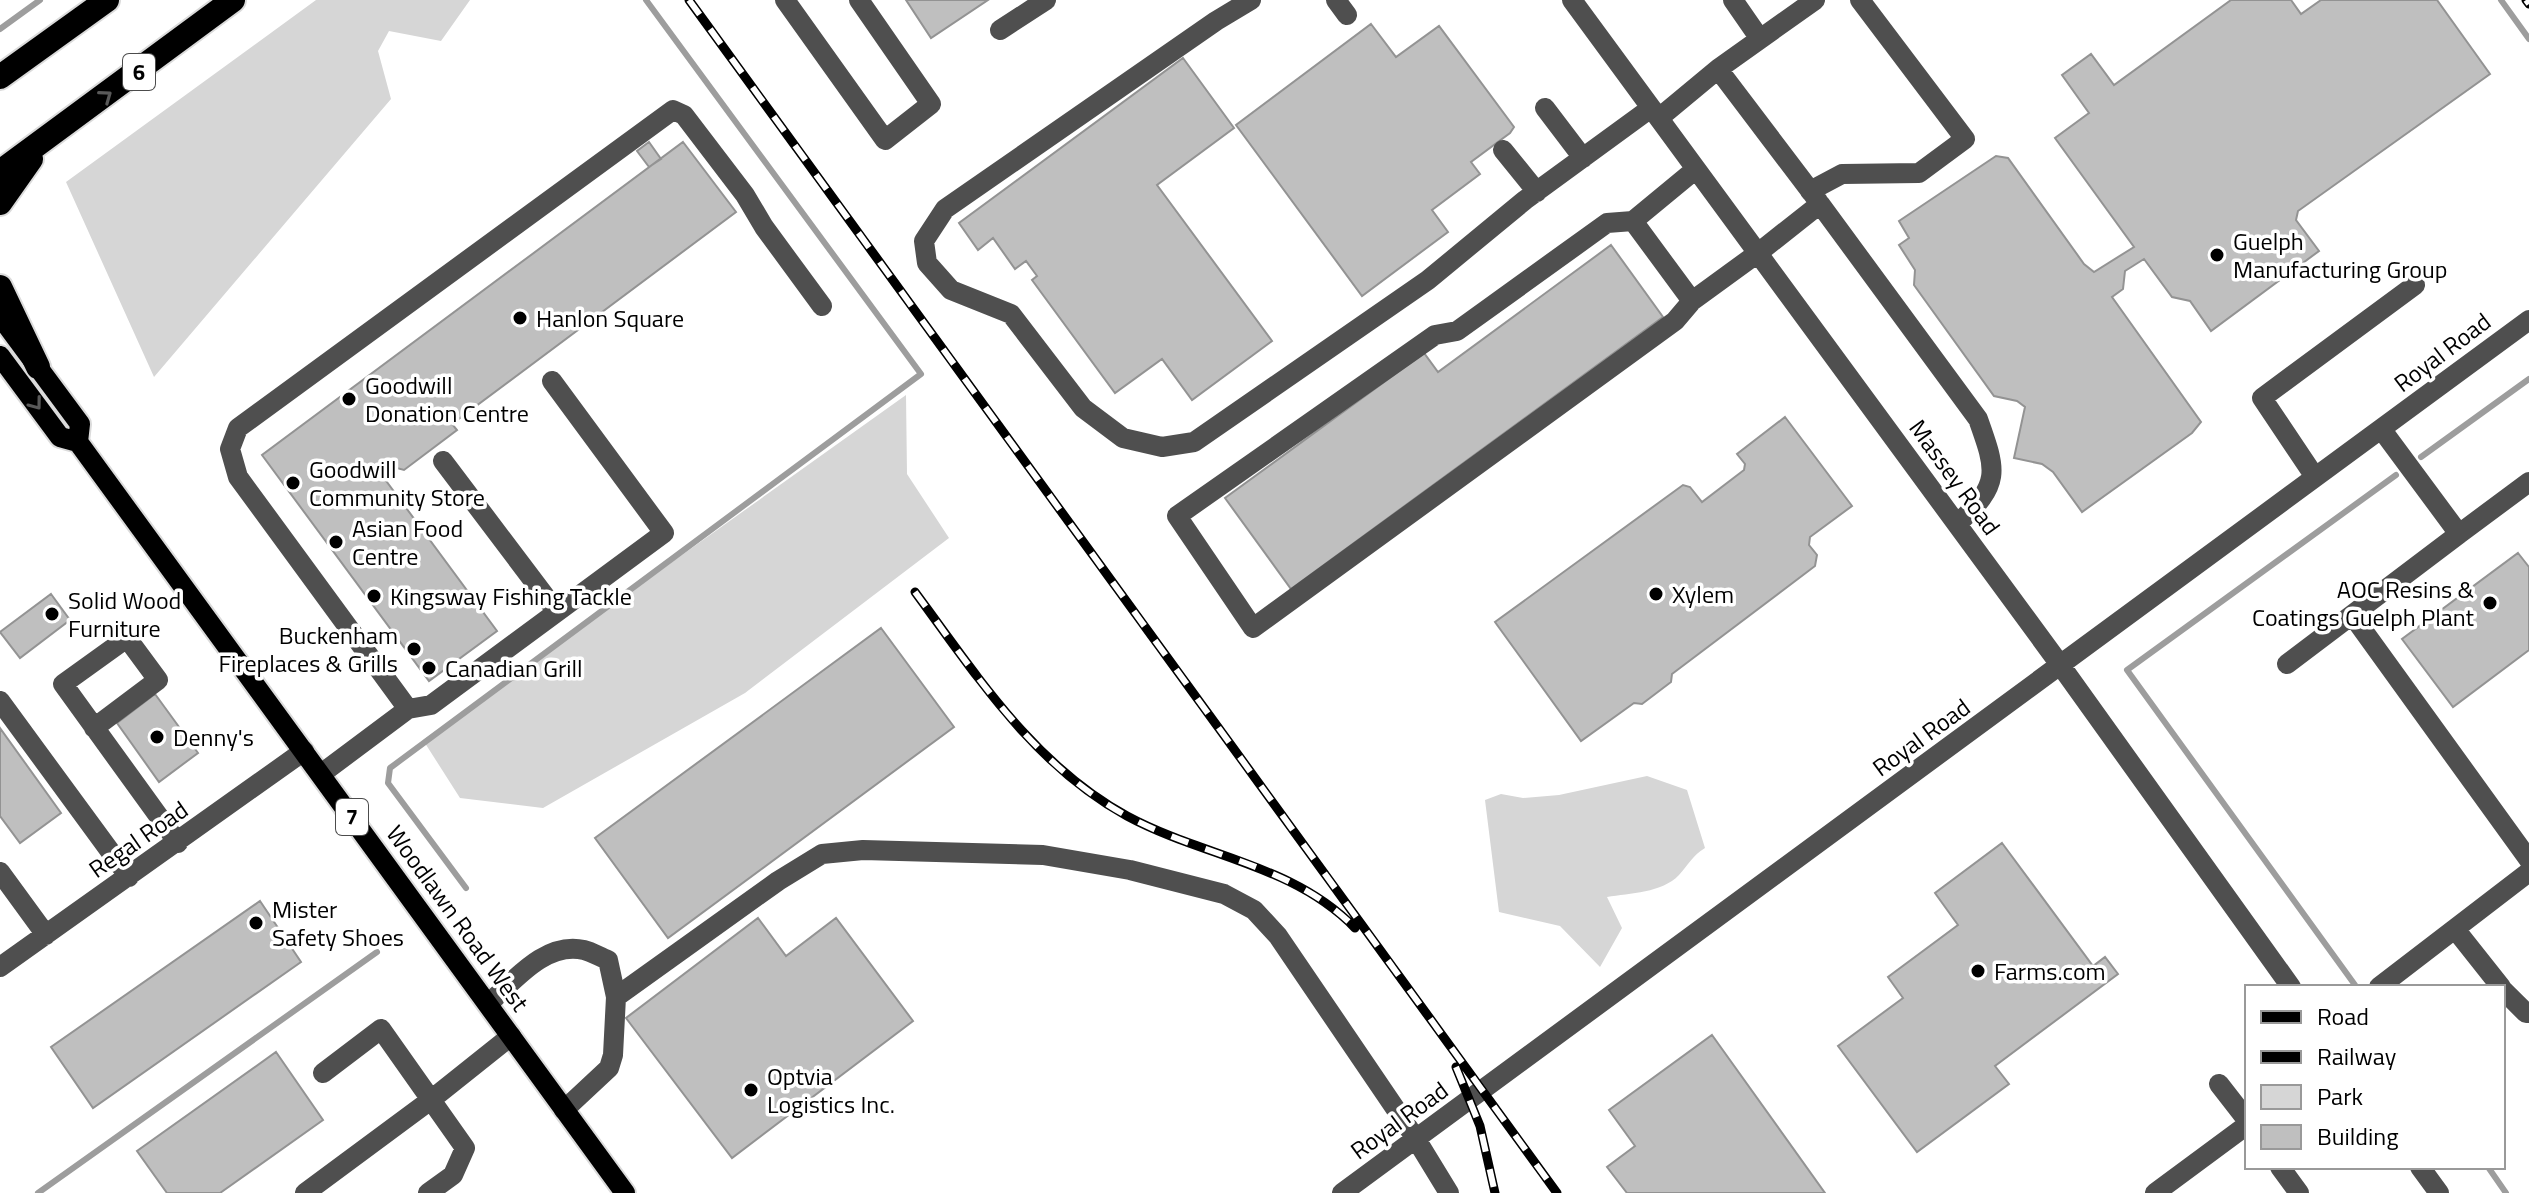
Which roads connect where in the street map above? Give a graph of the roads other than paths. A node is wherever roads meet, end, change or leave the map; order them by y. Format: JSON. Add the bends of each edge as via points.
{"nodes":[{"id":1,"x":107,"y":0,"type":"edge"},
{"id":2,"x":233,"y":0,"type":"edge"},
{"id":3,"x":785,"y":0,"type":"edge"},
{"id":4,"x":859,"y":0,"type":"edge"},
{"id":5,"x":1046,"y":0,"type":"edge"},
{"id":6,"x":1251,"y":0,"type":"edge"},
{"id":7,"x":1572,"y":0,"type":"edge"},
{"id":8,"x":1733,"y":0,"type":"edge"},
{"id":9,"x":1860,"y":0,"type":"edge"},
{"id":10,"x":1802,"y":4,"type":"edge"},
{"id":11,"x":1000,"y":30,"type":"dead end"},
{"id":12,"x":1760,"y":39,"type":"junction"},
{"id":13,"x":1718,"y":69,"type":"junction"},
{"id":14,"x":0,"y":77,"type":"edge"},
{"id":15,"x":1545,"y":108,"type":"dead end"},
{"id":16,"x":1655,"y":113,"type":"junction"},
{"id":17,"x":43,"y":142,"type":"junction"},
{"id":18,"x":1503,"y":150,"type":"dead end"},
{"id":19,"x":1583,"y":158,"type":"junction"},
{"id":20,"x":1696,"y":169,"type":"junction"},
{"id":21,"x":0,"y":172,"type":"edge"},
{"id":22,"x":1537,"y":192,"type":"junction"},
{"id":23,"x":1815,"y":197,"type":"junction"},
{"id":24,"x":0,"y":203,"type":"edge"},
{"id":25,"x":1633,"y":221,"type":"junction"},
{"id":26,"x":1758,"y":253,"type":"junction"},
{"id":27,"x":2415,"y":285,"type":"dead end"},
{"id":28,"x":0,"y":287,"type":"edge"},
{"id":29,"x":1692,"y":301,"type":"junction"},
{"id":30,"x":822,"y":306,"type":"dead end"},
{"id":31,"x":0,"y":316,"type":"edge"},
{"id":32,"x":2529,"y":320,"type":"edge"},
{"id":33,"x":0,"y":356,"type":"edge"},
{"id":34,"x":38,"y":367,"type":"junction"},
{"id":35,"x":552,"y":381,"type":"dead end"},
{"id":36,"x":2382,"y":430,"type":"junction"},
{"id":37,"x":78,"y":442,"type":"junction"},
{"id":38,"x":443,"y":461,"type":"dead end"},
{"id":39,"x":2315,"y":477,"type":"junction"},
{"id":40,"x":2529,"y":482,"type":"edge"},
{"id":41,"x":1957,"y":524,"type":"junction"},
{"id":42,"x":2459,"y":534,"type":"junction"},
{"id":43,"x":557,"y":612,"type":"junction"},
{"id":44,"x":2352,"y":615,"type":"junction"},
{"id":45,"x":2287,"y":664,"type":"dead end"},
{"id":46,"x":2061,"y":666,"type":"junction"},
{"id":47,"x":0,"y":701,"type":"edge"},
{"id":48,"x":408,"y":709,"type":"junction"},
{"id":49,"x":94,"y":728,"type":"junction"},
{"id":50,"x":304,"y":751,"type":"junction"},
{"id":51,"x":321,"y":774,"type":"junction"},
{"id":52,"x":178,"y":843,"type":"junction"},
{"id":53,"x":2529,"y":860,"type":"edge"},
{"id":54,"x":0,"y":872,"type":"edge"},
{"id":55,"x":2529,"y":872,"type":"edge"},
{"id":56,"x":129,"y":877,"type":"junction"},
{"id":57,"x":2455,"y":929,"type":"junction"},
{"id":58,"x":46,"y":935,"type":"junction"},
{"id":59,"x":0,"y":967,"type":"edge"},
{"id":60,"x":2290,"y":985,"type":"edge"},
{"id":61,"x":2382,"y":985,"type":"edge"},
{"id":62,"x":2500,"y":985,"type":"edge"},
{"id":63,"x":2505,"y":991,"type":"edge"},
{"id":64,"x":616,"y":997,"type":"junction"},
{"id":65,"x":488,"y":1004,"type":"junction"},
{"id":66,"x":2529,"y":1013,"type":"edge"},
{"id":67,"x":511,"y":1036,"type":"junction"},
{"id":68,"x":323,"y":1073,"type":"dead end"},
{"id":69,"x":2219,"y":1084,"type":"dead end"},
{"id":70,"x":432,"y":1099,"type":"junction"},
{"id":71,"x":564,"y":1110,"type":"junction"},
{"id":72,"x":2245,"y":1119,"type":"edge"},
{"id":73,"x":2245,"y":1124,"type":"edge"},
{"id":74,"x":1416,"y":1139,"type":"junction"},
{"id":75,"x":2281,"y":1169,"type":"edge"},
{"id":76,"x":2421,"y":1169,"type":"edge"},
{"id":77,"x":305,"y":1193,"type":"edge"},
{"id":78,"x":428,"y":1193,"type":"edge"},
{"id":79,"x":625,"y":1193,"type":"edge"},
{"id":80,"x":1342,"y":1193,"type":"edge"},
{"id":81,"x":1449,"y":1193,"type":"edge"},
{"id":82,"x":2155,"y":1193,"type":"edge"},
{"id":83,"x":2299,"y":1193,"type":"edge"},
{"id":84,"x":2439,"y":1193,"type":"edge"}],
"edges":[{"from":1,"to":14,"type":"highway"},
{"from":17,"to":2,"type":"highway","number":"6","one_way":true},
{"from":3,"to":4,"type":"street","via":[[885,140],[931,104]]},
{"from":5,"to":11,"type":"street"},
{"from":6,"to":22,"type":"street","via":[[945,209],[924,241],[927,263],[951,290],[1011,314],[1083,408],[1123,438],[1162,447],[1194,442],[1428,280]]},
{"from":7,"to":16,"type":"street","name":"Massey Road"},
{"from":8,"to":12,"type":"street"},
{"from":9,"to":23,"type":"street","via":[[1965,139],[1919,173],[1842,174]]},
{"from":10,"to":12,"type":"street"},
{"from":12,"to":13,"type":"street"},
{"from":13,"to":16,"type":"street"},
{"from":13,"to":23,"type":"street"},
{"from":15,"to":19,"type":"street"},
{"from":16,"to":19,"type":"street"},
{"from":16,"to":20,"type":"street","name":"Massey Road"},
{"from":17,"to":21,"type":"highway","number":"6"},
{"from":17,"to":24,"type":"highway"},
{"from":18,"to":22,"type":"street"},
{"from":19,"to":22,"type":"street"},
{"from":20,"to":25,"type":"street"},
{"from":20,"to":26,"type":"street","name":"Massey Road"},
{"from":23,"to":26,"type":"street"},
{"from":23,"to":41,"type":"street","via":[[1978,419],[1990,453],[1991,480],[1982,501]]},
{"from":25,"to":29,"type":"street"},
{"from":25,"to":29,"type":"street","via":[[1607,223],[1457,331],[1435,335],[1177,516],[1253,628],[1675,321]]},
{"from":26,"to":29,"type":"street"},
{"from":26,"to":41,"type":"street","name":"Massey Road"},
{"from":27,"to":39,"type":"street","via":[[2262,398]]},
{"from":28,"to":34,"type":"highway"},
{"from":30,"to":48,"type":"street","via":[[737,183],[684,115],[673,110],[238,428],[230,449],[238,477]]},
{"from":31,"to":34,"type":"main road","name":"Woodlawn Road West"},
{"from":32,"to":36,"type":"street","name":"Royal Road"},
{"from":33,"to":37,"type":"main road","name":"Woodlawn Road West","number":"7","one_way":true,"via":[[60,437]]},
{"from":34,"to":37,"type":"main road","name":"Woodlawn Road West","number":"7","via":[[80,424]]},
{"from":35,"to":43,"type":"street","via":[[664,533]]},
{"from":36,"to":39,"type":"street","name":"Royal Road"},
{"from":36,"to":42,"type":"street"},
{"from":37,"to":50,"type":"main road","name":"Woodlawn Road West","number":"7"},
{"from":38,"to":43,"type":"street"},
{"from":39,"to":46,"type":"street","name":"Royal Road"},
{"from":40,"to":42,"type":"street"},
{"from":41,"to":46,"type":"street","name":"Massey Road"},
{"from":42,"to":44,"type":"street"},
{"from":43,"to":48,"type":"street","via":[[431,705]]},
{"from":44,"to":45,"type":"street"},
{"from":44,"to":53,"type":"street"},
{"from":46,"to":60,"type":"street","name":"Massey Road"},
{"from":46,"to":74,"type":"street","name":"Royal Road"},
{"from":47,"to":56,"type":"street"},
{"from":48,"to":51,"type":"street"},
{"from":49,"to":49,"type":"street","via":[[63,684],[127,638],[158,680]]},
{"from":49,"to":52,"type":"street"},
{"from":50,"to":51,"type":"main road","name":"Woodlawn Road West","number":"7"},
{"from":50,"to":52,"type":"street","name":"Regal Road"},
{"from":51,"to":65,"type":"main road","name":"Woodlawn Road West","number":"7"},
{"from":52,"to":56,"type":"street","name":"Regal Road"},
{"from":54,"to":58,"type":"street"},
{"from":55,"to":57,"type":"street"},
{"from":56,"to":58,"type":"street","name":"Regal Road"},
{"from":57,"to":61,"type":"street"},
{"from":57,"to":62,"type":"street"},
{"from":58,"to":59,"type":"street","name":"Regal Road"},
{"from":63,"to":66,"type":"street"},
{"from":64,"to":65,"type":"street","via":[[608,960],[582,950],[553,951]]},
{"from":64,"to":71,"type":"street","via":[[609,1068]]},
{"from":64,"to":74,"type":"street","via":[[822,854],[863,850],[1043,855],[1130,870],[1224,894],[1254,910],[1278,936]]},
{"from":65,"to":67,"type":"main road","name":"Woodlawn Road West","number":"7"},
{"from":67,"to":70,"type":"street"},
{"from":67,"to":71,"type":"main road","name":"Woodlawn Road West","number":"7"},
{"from":68,"to":70,"type":"street","via":[[381,1029]]},
{"from":69,"to":72,"type":"street"},
{"from":70,"to":77,"type":"street"},
{"from":70,"to":78,"type":"street","via":[[465,1148],[453,1175]]},
{"from":71,"to":79,"type":"main road","name":"Woodlawn Road West","number":"7"},
{"from":73,"to":82,"type":"street"},
{"from":74,"to":80,"type":"street","name":"Royal Road"},
{"from":74,"to":81,"type":"street"},
{"from":75,"to":83,"type":"street"},
{"from":76,"to":84,"type":"street"}]}
